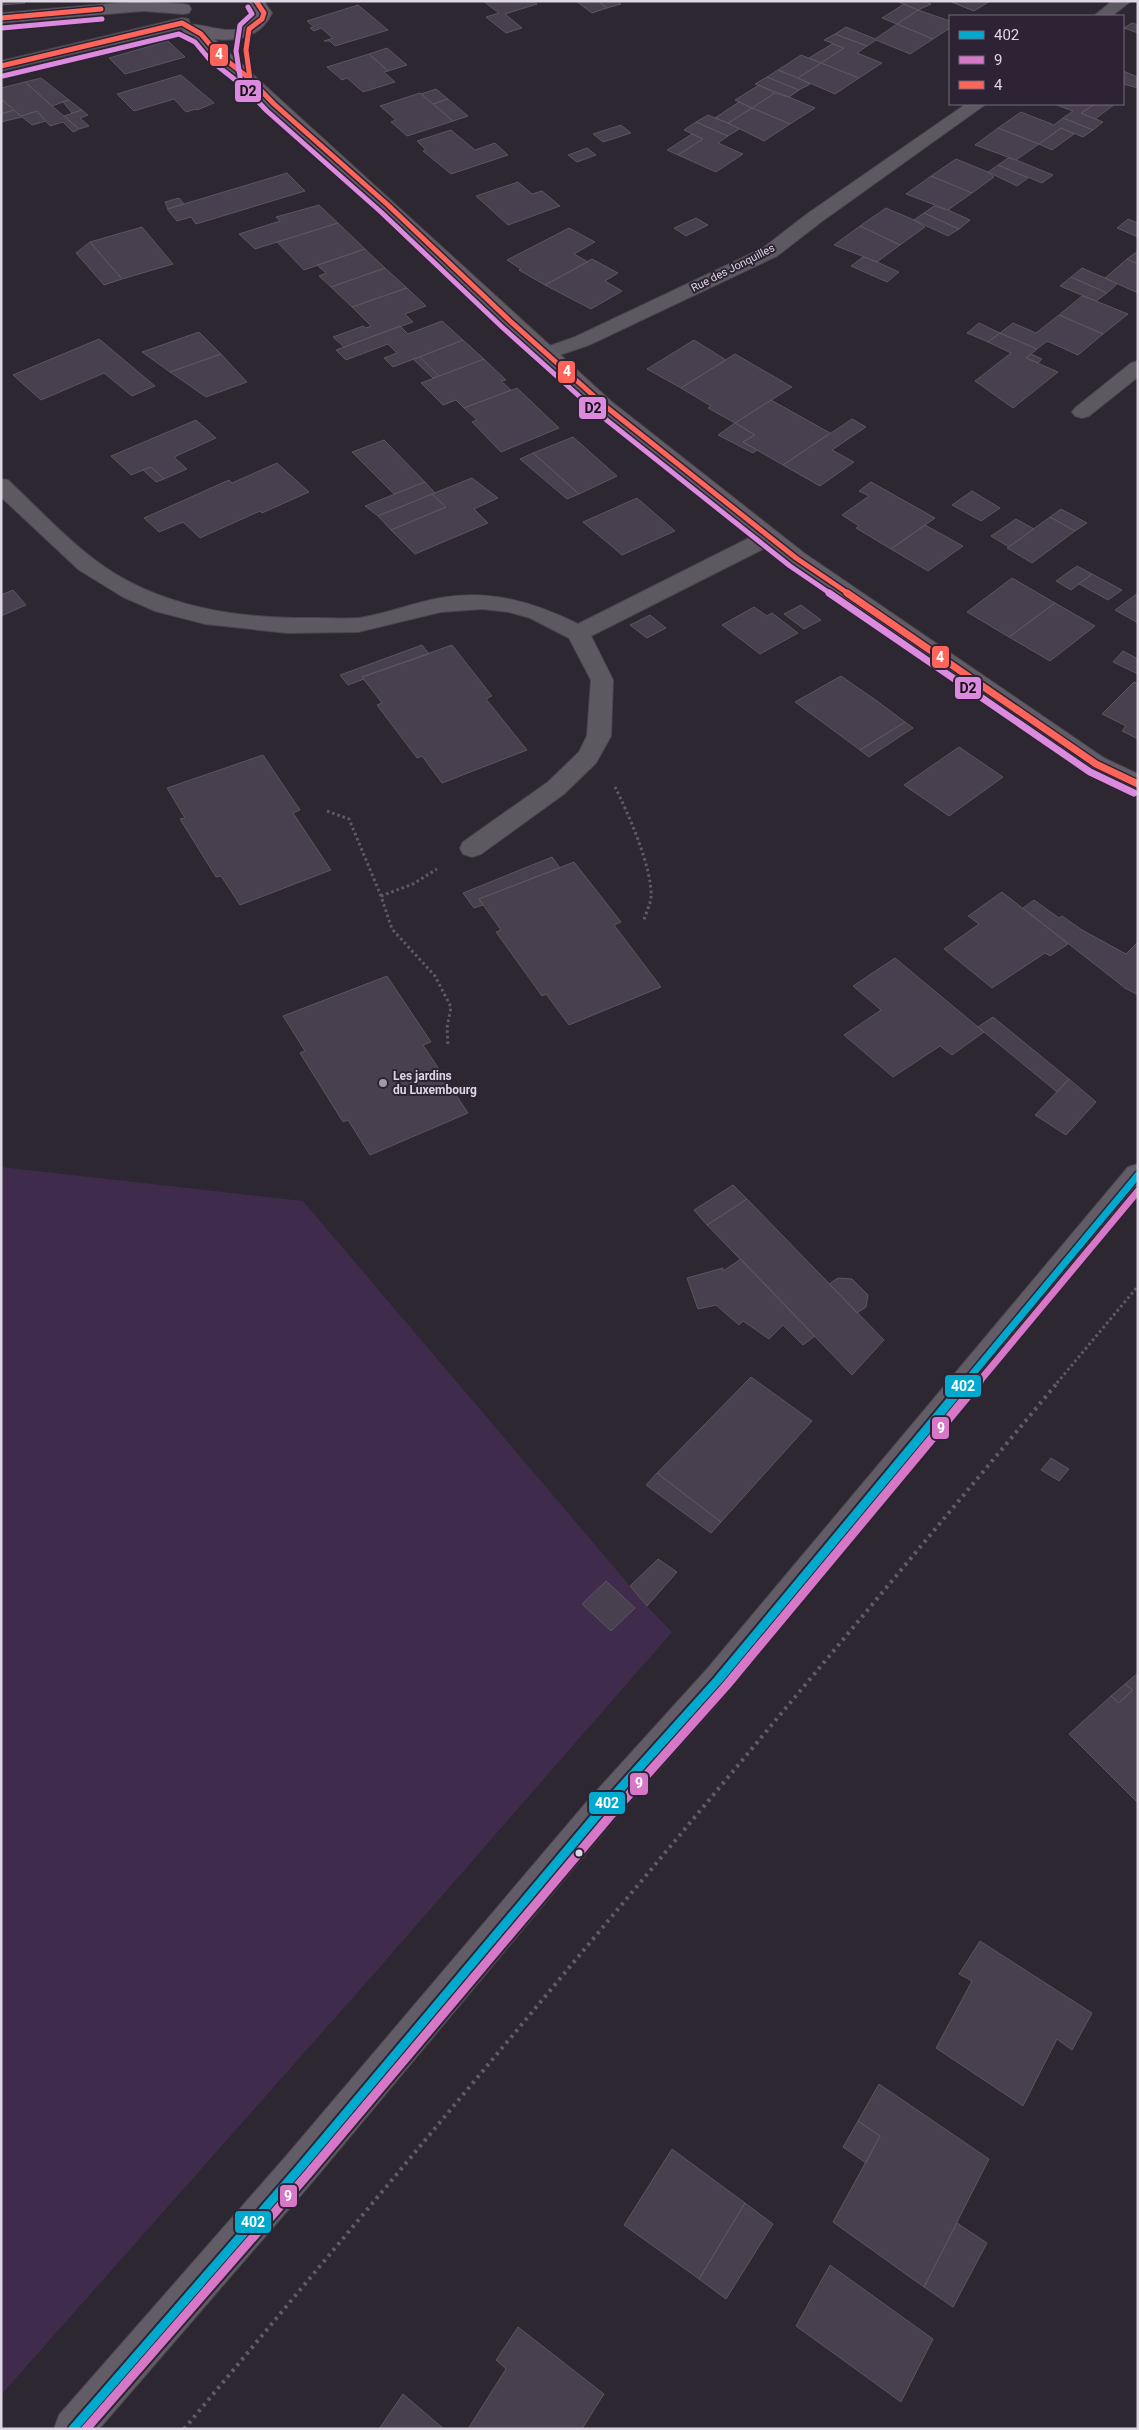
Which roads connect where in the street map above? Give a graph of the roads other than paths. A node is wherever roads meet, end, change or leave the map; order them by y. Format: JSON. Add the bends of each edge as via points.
{"nodes":[{"id":1,"x":256,"y":1,"type":"edge"},
{"id":2,"x":1123,"y":1,"type":"edge"},
{"id":3,"x":186,"y":11,"type":"edge"},
{"id":4,"x":1103,"y":15,"type":"edge"},
{"id":5,"x":1,"y":18,"type":"edge"},
{"id":6,"x":249,"y":29,"type":"junction"},
{"id":7,"x":201,"y":34,"type":"junction"},
{"id":8,"x":1,"y":66,"type":"edge"},
{"id":9,"x":250,"y":79,"type":"junction"},
{"id":10,"x":976,"y":105,"type":"edge"},
{"id":11,"x":548,"y":354,"type":"junction"},
{"id":12,"x":1138,"y":367,"type":"edge"},
{"id":13,"x":1082,"y":412,"type":"dead end"},
{"id":14,"x":1,"y":485,"type":"edge"},
{"id":15,"x":769,"y":537,"type":"junction"},
{"id":16,"x":578,"y":633,"type":"junction"},
{"id":17,"x":1096,"y":764,"type":"junction"},
{"id":18,"x":1138,"y":784,"type":"edge"},
{"id":19,"x":1138,"y":804,"type":"edge"},
{"id":20,"x":472,"y":848,"type":"road end"},
{"id":21,"x":1138,"y":1176,"type":"edge"},
{"id":22,"x":74,"y":2429,"type":"edge"}],
"edges":[{"from":1,"to":6,"type":"street","via":[[264,13],[262,19]]},
{"from":2,"to":4,"type":"street"},
{"from":3,"to":5,"type":"street","via":[[143,6]]},
{"from":3,"to":7,"type":"street","via":[[189,29]]},
{"from":3,"to":8,"type":"street"},
{"from":6,"to":7,"type":"street","via":[[234,34]]},
{"from":6,"to":9,"type":"street","via":[[246,50]]},
{"from":7,"to":9,"type":"street","via":[[217,53]]},
{"from":9,"to":11,"type":"street"},
{"from":10,"to":11,"type":"street","name":"Rue des Jonquilles","via":[[770,252]]},
{"from":11,"to":15,"type":"street","via":[[605,406]]},
{"from":12,"to":13,"type":"street"},
{"from":14,"to":16,"type":"street","via":[[87,565],[147,599],[197,615],[287,626],[358,625],[441,605],[482,602],[538,613]]},
{"from":15,"to":16,"type":"street"},
{"from":15,"to":17,"type":"street"},
{"from":16,"to":20,"type":"street","via":[[602,680],[599,736],[588,757],[556,788]]},
{"from":17,"to":18,"type":"street"},
{"from":17,"to":19,"type":"street"},
{"from":21,"to":22,"type":"street","via":[[718,1680],[602,1809]]}]}
